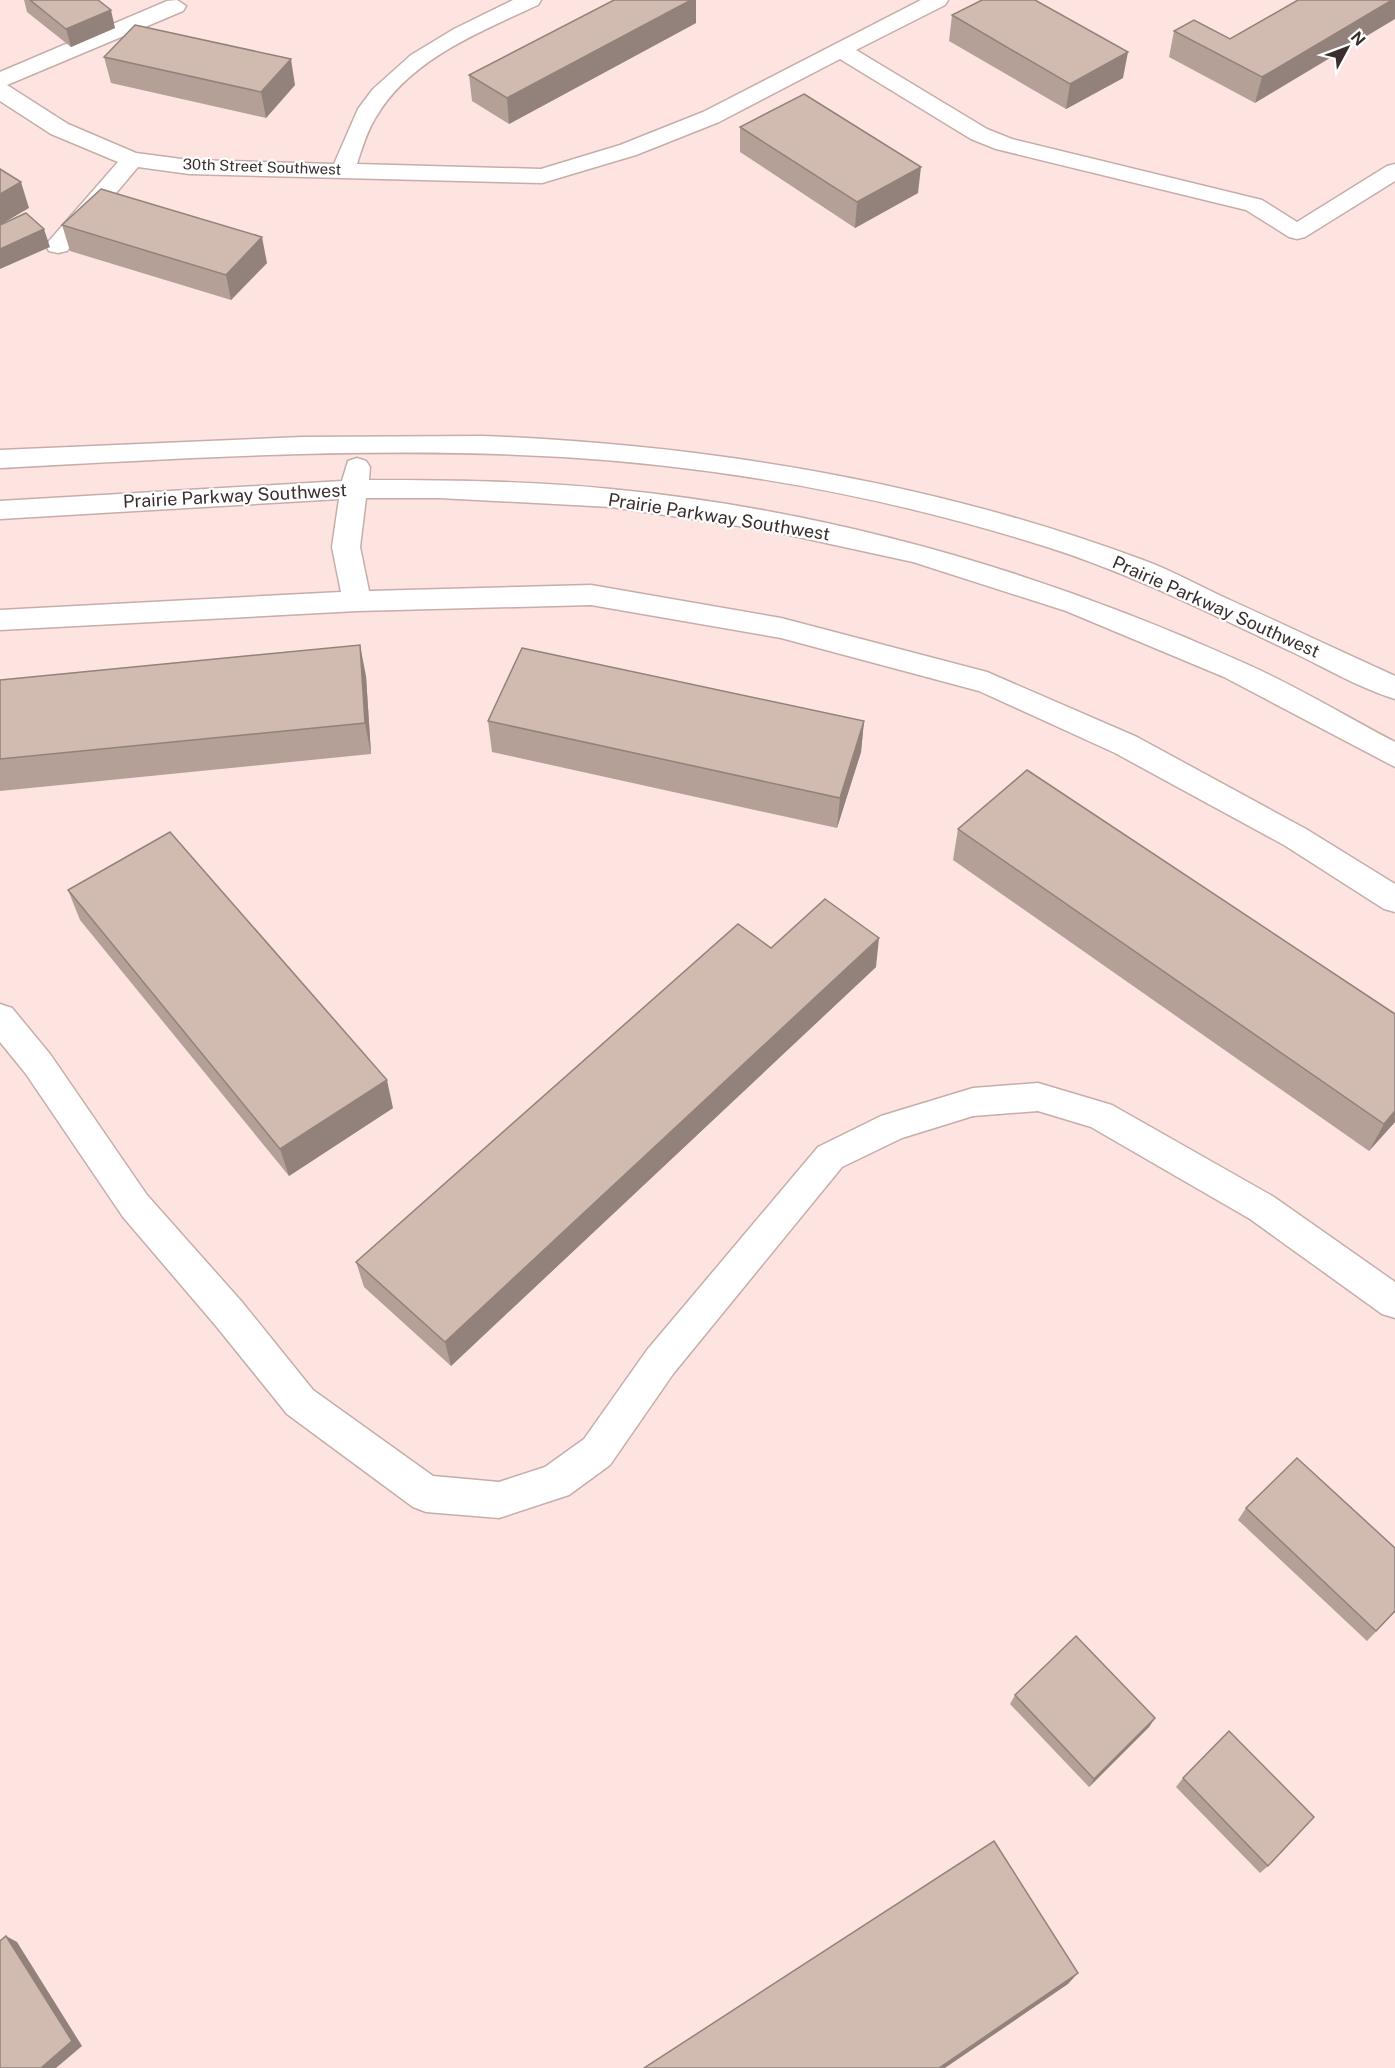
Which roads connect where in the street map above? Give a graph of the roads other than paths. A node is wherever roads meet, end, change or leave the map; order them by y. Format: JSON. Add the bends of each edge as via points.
{"nodes":[{"id":1,"x":530,"y":0,"type":"edge"},
{"id":2,"x":937,"y":0,"type":"edge"},
{"id":3,"x":175,"y":6,"type":"dead end"},
{"id":4,"x":840,"y":50,"type":"junction"},
{"id":5,"x":0,"y":80,"type":"edge"},
{"id":6,"x":0,"y":90,"type":"edge"},
{"id":7,"x":133,"y":159,"type":"junction"},
{"id":8,"x":343,"y":170,"type":"junction"},
{"id":9,"x":1395,"y":171,"type":"edge"},
{"id":10,"x":58,"y":246,"type":"dead end"},
{"id":11,"x":360,"y":445,"type":"junction"},
{"id":12,"x":0,"y":459,"type":"edge"},
{"id":13,"x":354,"y":489,"type":"junction"},
{"id":14,"x":0,"y":510,"type":"edge"},
{"id":15,"x":357,"y":601,"type":"junction"},
{"id":16,"x":0,"y":620,"type":"edge"},
{"id":17,"x":1395,"y":688,"type":"edge"},
{"id":18,"x":1395,"y":756,"type":"edge"},
{"id":19,"x":1395,"y":900,"type":"edge"},
{"id":20,"x":0,"y":1018,"type":"edge"},
{"id":21,"x":1391,"y":1291,"type":"edge"}],
"edges":[{"from":1,"to":8,"type":"street","via":[[461,33],[414,62],[386,87],[365,116]]},
{"from":2,"to":4,"type":"street","name":"30th Street Southwest"},
{"from":3,"to":5,"type":"street"},
{"from":4,"to":8,"type":"street","name":"30th Street Southwest","via":[[670,135],[542,176]]},
{"from":4,"to":9,"type":"street","via":[[979,134],[1004,144],[1254,206],[1297,232]]},
{"from":6,"to":7,"type":"street","name":"30th Street Southwest","via":[[39,120],[74,138]]},
{"from":7,"to":8,"type":"street","name":"30th Street Southwest","via":[[189,167]]},
{"from":7,"to":10,"type":"street"},
{"from":11,"to":12,"type":"street","name":"Prairie Parkway Southwest","via":[[253,446]]},
{"from":11,"to":13,"type":"street"},
{"from":11,"to":17,"type":"street","name":"Prairie Parkway Southwest","via":[[486,445],[608,453],[744,468],[900,498],[1021,530],[1134,568]]},
{"from":13,"to":14,"type":"street","name":"Prairie Parkway Southwest"},
{"from":13,"to":15,"type":"street","via":[[346,547]]},
{"from":13,"to":18,"type":"street","name":"Prairie Parkway Southwest","via":[[611,498],[766,521],[916,553],[1076,604],[1234,670]]},
{"from":15,"to":16,"type":"street"},
{"from":15,"to":19,"type":"street","via":[[591,595],[781,628],[987,683],[1125,745],[1295,837]]},
{"from":20,"to":21,"type":"street","via":[[38,1064],[135,1206],[230,1314],[300,1402],[426,1494],[499,1500],[556,1482],[597,1452],[660,1362],[830,1157],[892,1126],[973,1102],[1038,1096],[1100,1115],[1263,1208]]}]}
